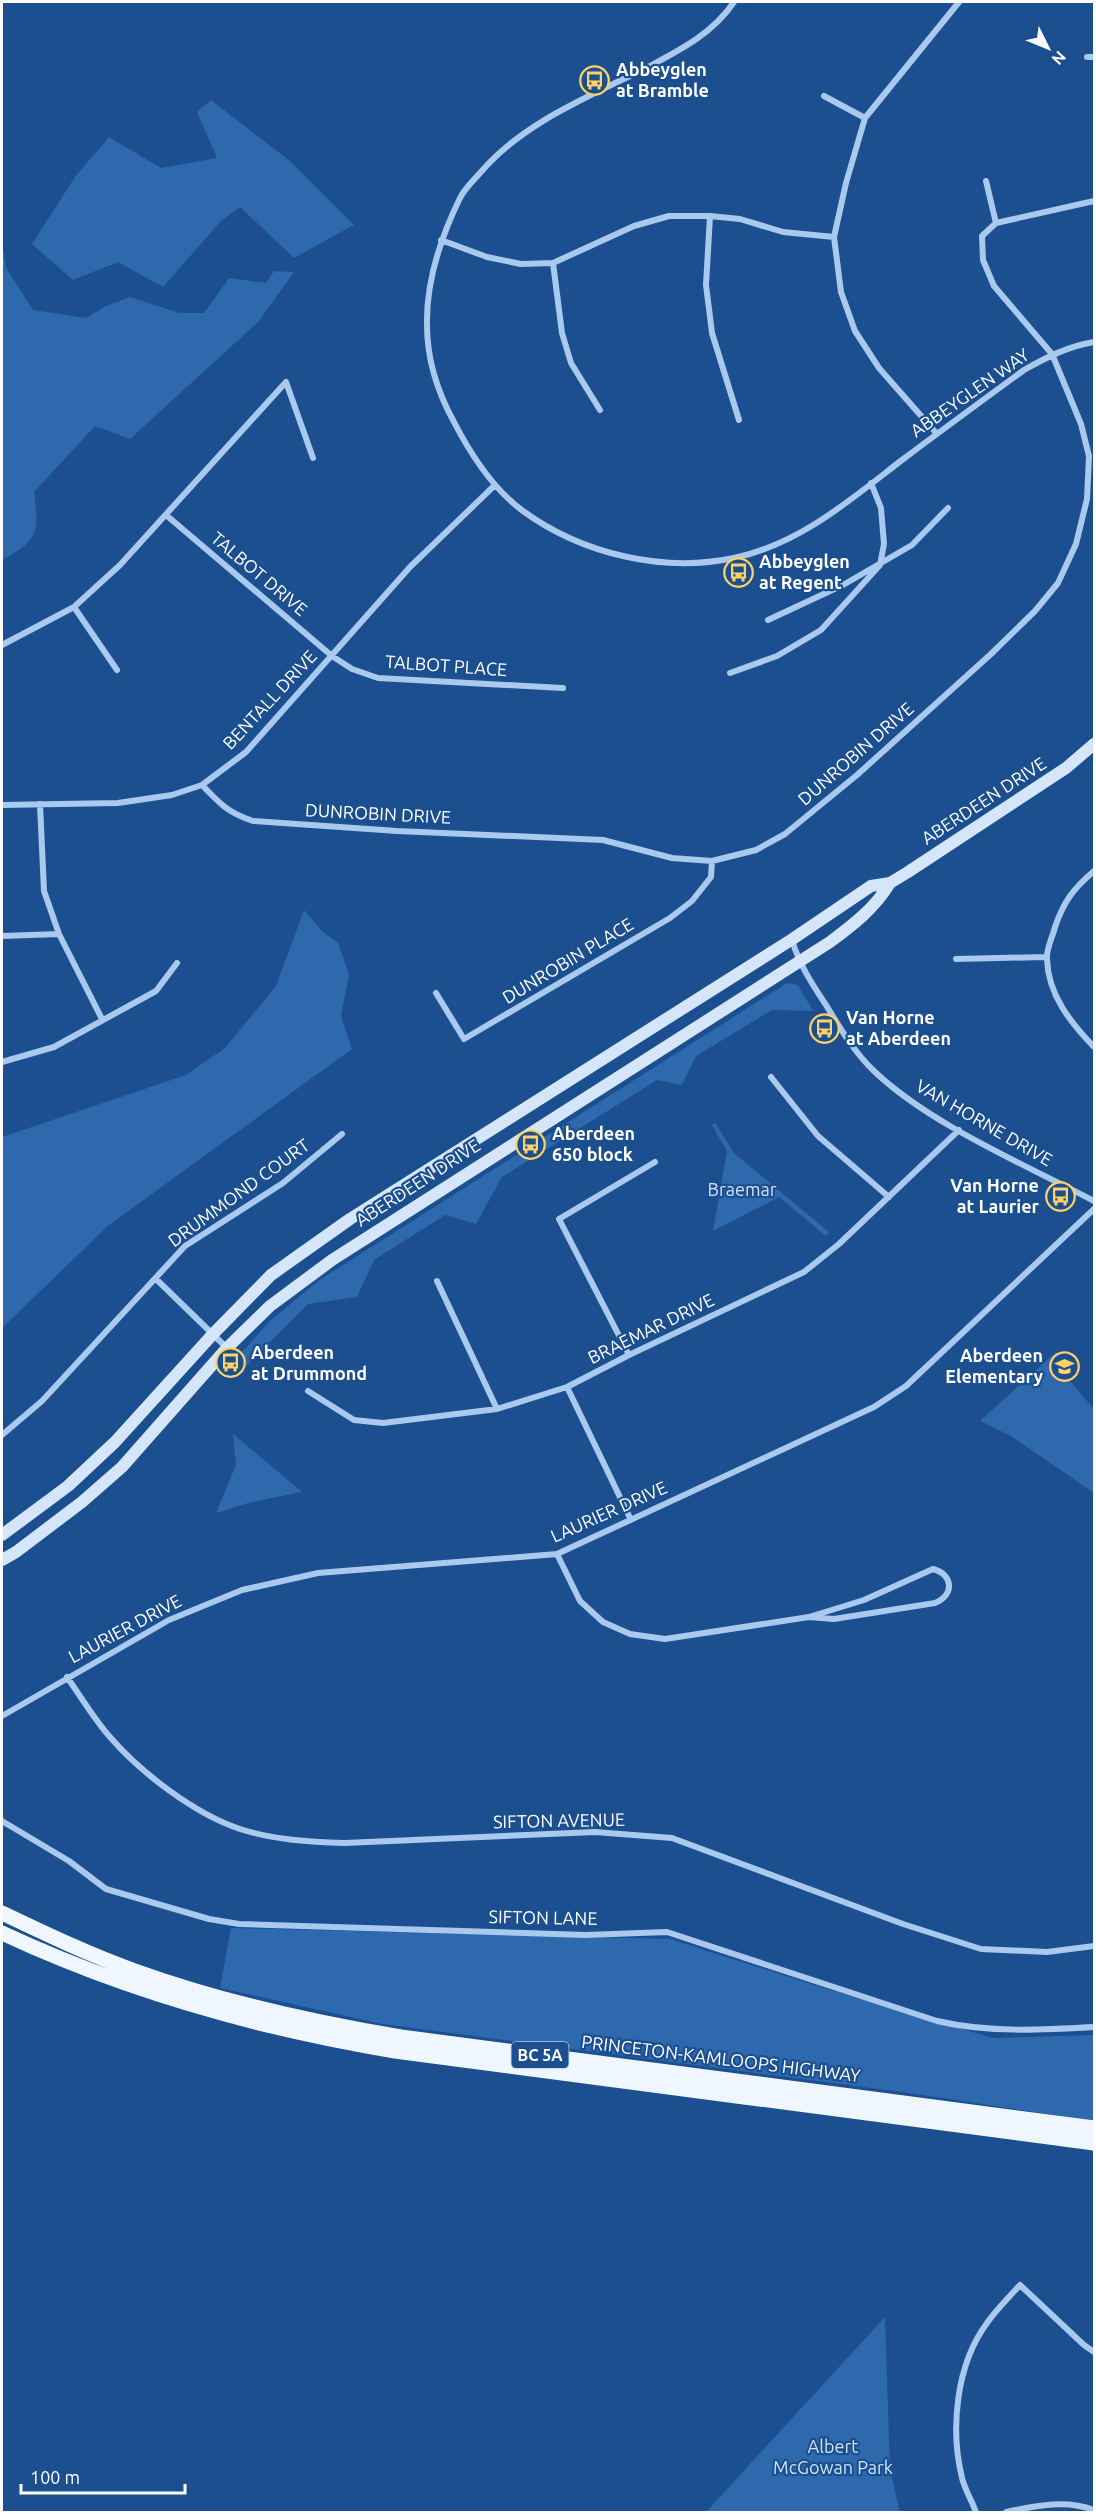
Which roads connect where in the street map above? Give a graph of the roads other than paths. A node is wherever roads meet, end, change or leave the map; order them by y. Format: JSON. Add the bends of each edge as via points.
{"nodes":[{"id":1,"x":734,"y":2,"type":"edge"},
{"id":2,"x":959,"y":2,"type":"edge"},
{"id":3,"x":1087,"y":57,"type":"dead end"},
{"id":4,"x":1095,"y":57,"type":"edge"},
{"id":5,"x":824,"y":96,"type":"dead end"},
{"id":6,"x":865,"y":118,"type":"junction"},
{"id":7,"x":986,"y":181,"type":"dead end"},
{"id":8,"x":1095,"y":201,"type":"edge"},
{"id":9,"x":710,"y":216,"type":"junction"},
{"id":10,"x":996,"y":224,"type":"junction"},
{"id":11,"x":834,"y":237,"type":"junction"},
{"id":12,"x":441,"y":240,"type":"junction"},
{"id":13,"x":553,"y":263,"type":"junction"},
{"id":14,"x":1095,"y":342,"type":"edge"},
{"id":15,"x":1052,"y":354,"type":"junction"},
{"id":16,"x":600,"y":410,"type":"dead end"},
{"id":17,"x":739,"y":420,"type":"dead end"},
{"id":18,"x":937,"y":434,"type":"junction"},
{"id":19,"x":313,"y":458,"type":"dead end"},
{"id":20,"x":871,"y":483,"type":"junction"},
{"id":21,"x":495,"y":485,"type":"junction"},
{"id":22,"x":948,"y":508,"type":"dead end"},
{"id":23,"x":166,"y":515,"type":"junction"},
{"id":24,"x":880,"y":565,"type":"junction"},
{"id":25,"x":74,"y":607,"type":"junction"},
{"id":26,"x":768,"y":620,"type":"dead end"},
{"id":27,"x":2,"y":645,"type":"edge"},
{"id":28,"x":332,"y":656,"type":"junction"},
{"id":29,"x":117,"y":670,"type":"dead end"},
{"id":30,"x":730,"y":673,"type":"dead end"},
{"id":31,"x":564,"y":688,"type":"dead end"},
{"id":32,"x":1095,"y":744,"type":"edge"},
{"id":33,"x":202,"y":785,"type":"junction"},
{"id":34,"x":40,"y":804,"type":"junction"},
{"id":35,"x":2,"y":805,"type":"edge"},
{"id":36,"x":712,"y":861,"type":"junction"},
{"id":37,"x":1095,"y":871,"type":"edge"},
{"id":38,"x":890,"y":883,"type":"junction"},
{"id":39,"x":59,"y":934,"type":"junction"},
{"id":40,"x":2,"y":936,"type":"edge"},
{"id":41,"x":791,"y":940,"type":"junction"},
{"id":42,"x":1046,"y":957,"type":"junction"},
{"id":43,"x":956,"y":959,"type":"dead end"},
{"id":44,"x":798,"y":961,"type":"junction"},
{"id":45,"x":177,"y":963,"type":"dead end"},
{"id":46,"x":436,"y":993,"type":"dead end"},
{"id":47,"x":102,"y":1019,"type":"junction"},
{"id":48,"x":1095,"y":1047,"type":"edge"},
{"id":49,"x":2,"y":1062,"type":"edge"},
{"id":50,"x":771,"y":1077,"type":"dead end"},
{"id":51,"x":959,"y":1130,"type":"junction"},
{"id":52,"x":342,"y":1134,"type":"dead end"},
{"id":53,"x":655,"y":1162,"type":"dead end"},
{"id":54,"x":889,"y":1197,"type":"junction"},
{"id":55,"x":1095,"y":1201,"type":"edge"},
{"id":56,"x":1095,"y":1209,"type":"edge"},
{"id":57,"x":156,"y":1279,"type":"junction"},
{"id":58,"x":437,"y":1281,"type":"dead end"},
{"id":59,"x":213,"y":1334,"type":"junction"},
{"id":60,"x":227,"y":1348,"type":"junction"},
{"id":61,"x":628,"y":1355,"type":"junction"},
{"id":62,"x":567,"y":1387,"type":"junction"},
{"id":63,"x":308,"y":1390,"type":"dead end"},
{"id":64,"x":497,"y":1409,"type":"junction"},
{"id":65,"x":2,"y":1435,"type":"edge"},
{"id":66,"x":631,"y":1520,"type":"junction"},
{"id":67,"x":2,"y":1535,"type":"edge"},
{"id":68,"x":557,"y":1554,"type":"junction"},
{"id":69,"x":2,"y":1560,"type":"edge"},
{"id":70,"x":809,"y":1617,"type":"junction"},
{"id":71,"x":67,"y":1677,"type":"junction"},
{"id":72,"x":2,"y":1716,"type":"edge"},
{"id":73,"x":2,"y":1821,"type":"edge"},
{"id":74,"x":2,"y":1913,"type":"edge"},
{"id":75,"x":2,"y":1933,"type":"edge"},
{"id":76,"x":1095,"y":1946,"type":"edge"},
{"id":77,"x":1095,"y":2027,"type":"edge"},
{"id":78,"x":1095,"y":2127,"type":"edge"},
{"id":79,"x":1095,"y":2143,"type":"edge"},
{"id":80,"x":1095,"y":2352,"type":"edge"},
{"id":81,"x":1095,"y":2510,"type":"edge"},
{"id":82,"x":976,"y":2512,"type":"edge"},
{"id":83,"x":1006,"y":2512,"type":"edge"}],
"edges":[{"from":1,"to":12,"type":"street","name":"ABBEYGLEN WAY","via":[[726,15],[693,43],[532,127],[496,154],[462,193]]},
{"from":2,"to":6,"type":"street"},
{"from":3,"to":4,"type":"street"},
{"from":5,"to":6,"type":"street"},
{"from":6,"to":11,"type":"street"},
{"from":7,"to":10,"type":"street"},
{"from":8,"to":10,"type":"street"},
{"from":9,"to":11,"type":"street","via":[[740,219],[783,232]]},
{"from":9,"to":13,"type":"street","via":[[669,216],[634,226]]},
{"from":9,"to":17,"type":"street","via":[[706,285],[710,321]]},
{"from":10,"to":15,"type":"street","name":"DUNROBIN DRIVE","via":[[982,236],[982,260],[994,286]]},
{"from":11,"to":18,"type":"street","via":[[841,292],[855,331],[879,368]]},
{"from":12,"to":13,"type":"street","via":[[520,264]]},
{"from":12,"to":21,"type":"street","name":"ABBEYGLEN WAY","via":[[427,315],[431,363],[455,425]]},
{"from":13,"to":16,"type":"street","via":[[562,333],[572,363]]},
{"from":14,"to":15,"type":"street","name":"ABBEYGLEN WAY"},
{"from":15,"to":18,"type":"street","name":"ABBEYGLEN WAY"},
{"from":15,"to":36,"type":"street","name":"DUNROBIN DRIVE","via":[[1081,424],[1089,456],[1087,500],[1077,544],[1058,583],[991,654],[785,834],[756,849]]},
{"from":18,"to":20,"type":"street","name":"ABBEYGLEN WAY"},
{"from":19,"to":23,"type":"street","via":[[286,382]]},
{"from":20,"to":21,"type":"street","name":"ABBEYGLEN WAY","via":[[816,525],[772,547],[732,558],[679,564],[628,558],[561,535],[522,511]]},
{"from":20,"to":24,"type":"street","via":[[881,508],[884,544]]},
{"from":21,"to":28,"type":"street","name":"BENTALL DRIVE","via":[[410,567]]},
{"from":22,"to":24,"type":"street","via":[[912,545]]},
{"from":23,"to":25,"type":"street"},
{"from":23,"to":28,"type":"street","name":"TALBOT DRIVE"},
{"from":24,"to":26,"type":"street"},
{"from":24,"to":30,"type":"street","via":[[821,630],[777,656]]},
{"from":25,"to":27,"type":"street"},
{"from":25,"to":29,"type":"street"},
{"from":28,"to":31,"type":"street","name":"TALBOT PLACE","via":[[352,669],[378,678]]},
{"from":28,"to":33,"type":"street","name":"BENTALL DRIVE","via":[[246,752]]},
{"from":32,"to":38,"type":"main road","name":"ABERDEEN DRIVE","via":[[1066,768]]},
{"from":33,"to":34,"type":"street","name":"BENTALL DRIVE","via":[[172,795],[118,803]]},
{"from":33,"to":36,"type":"street","name":"DUNROBIN DRIVE","via":[[225,809],[253,821],[603,840],[672,858]]},
{"from":34,"to":35,"type":"street","name":"BENTALL DRIVE"},
{"from":34,"to":39,"type":"street","via":[[44,891]]},
{"from":36,"to":46,"type":"street","name":"DUNROBIN PLACE","via":[[711,877],[692,901],[670,918],[464,1040]]},
{"from":37,"to":42,"type":"street","via":[[1062,905]]},
{"from":38,"to":41,"type":"main road","name":"ABERDEEN DRIVE","via":[[872,885]]},
{"from":38,"to":44,"type":"main road","name":"ABERDEEN DRIVE","via":[[856,923]]},
{"from":39,"to":40,"type":"street"},
{"from":39,"to":47,"type":"street"},
{"from":41,"to":44,"type":"street","name":"VAN HORNE DRIVE"},
{"from":41,"to":59,"type":"main road","name":"ABERDEEN DRIVE","via":[[350,1218],[271,1275]]},
{"from":42,"to":43,"type":"street"},
{"from":42,"to":48,"type":"street","via":[[1056,997],[1073,1025]]},
{"from":44,"to":51,"type":"street","name":"VAN HORNE DRIVE","via":[[849,1042],[874,1071],[911,1101]]},
{"from":44,"to":60,"type":"main road","name":"ABERDEEN DRIVE","via":[[332,1260],[270,1306]]},
{"from":45,"to":47,"type":"street","via":[[156,991]]},
{"from":47,"to":49,"type":"street","via":[[54,1047]]},
{"from":50,"to":54,"type":"street","via":[[818,1136]]},
{"from":51,"to":54,"type":"street","name":"BRAEMAR DRIVE"},
{"from":51,"to":55,"type":"street","name":"VAN HORNE DRIVE"},
{"from":52,"to":57,"type":"street","name":"DRUMMOND COURT","via":[[283,1182],[185,1246]]},
{"from":53,"to":61,"type":"street","via":[[559,1220]]},
{"from":54,"to":61,"type":"street","name":"BRAEMAR DRIVE","via":[[804,1272]]},
{"from":56,"to":66,"type":"street","name":"LAURIER DRIVE","via":[[906,1386],[874,1407]]},
{"from":57,"to":59,"type":"street"},
{"from":57,"to":65,"type":"street","name":"DRUMMOND COURT","via":[[42,1401]]},
{"from":58,"to":64,"type":"street"},
{"from":59,"to":60,"type":"street"},
{"from":59,"to":67,"type":"main road","name":"ABERDEEN DRIVE","via":[[115,1442],[68,1486]]},
{"from":60,"to":69,"type":"main road","name":"ABERDEEN DRIVE","via":[[122,1467],[82,1502]]},
{"from":61,"to":62,"type":"street","name":"BRAEMAR DRIVE"},
{"from":62,"to":64,"type":"street","name":"BRAEMAR DRIVE"},
{"from":62,"to":66,"type":"street"},
{"from":63,"to":64,"type":"street","name":"BRAEMAR DRIVE","via":[[354,1420],[383,1422]]},
{"from":66,"to":68,"type":"street","name":"LAURIER DRIVE"},
{"from":68,"to":70,"type":"street","via":[[580,1600],[603,1622],[630,1634],[665,1639]]},
{"from":68,"to":71,"type":"street","name":"LAURIER DRIVE","via":[[318,1573],[242,1590],[169,1620]]},
{"from":70,"to":70,"type":"street","via":[[834,1619],[935,1603],[943,1600],[950,1585],[941,1571],[933,1569],[864,1600]]},
{"from":71,"to":72,"type":"street","name":"LAURIER DRIVE"},
{"from":71,"to":76,"type":"street","name":"SIFTON AVENUE","via":[[126,1756],[195,1807],[239,1829],[309,1842],[345,1843],[595,1832],[672,1839],[981,1949],[1047,1952]]},
{"from":73,"to":77,"type":"street","name":"SIFTON LANE","via":[[69,1861],[106,1889],[209,1919],[238,1924],[586,1935],[667,1932],[962,2027],[1026,2031]]},
{"from":74,"to":78,"type":"main road","name":"PRINCETON-KAMLOOPS HIGHWAY","number":"BC 5A","via":[[136,1972],[264,2010],[334,2025]]},
{"from":75,"to":79,"type":"main road","name":"PRINCETON-KAMLOOPS HIGHWAY","number":"BC 5A","via":[[186,2005],[331,2040]]},
{"from":80,"to":82,"type":"street","via":[[1020,2284],[986,2324],[968,2359],[958,2399],[957,2441],[963,2479]]},
{"from":81,"to":83,"type":"street","via":[[1043,2504]]}]}
